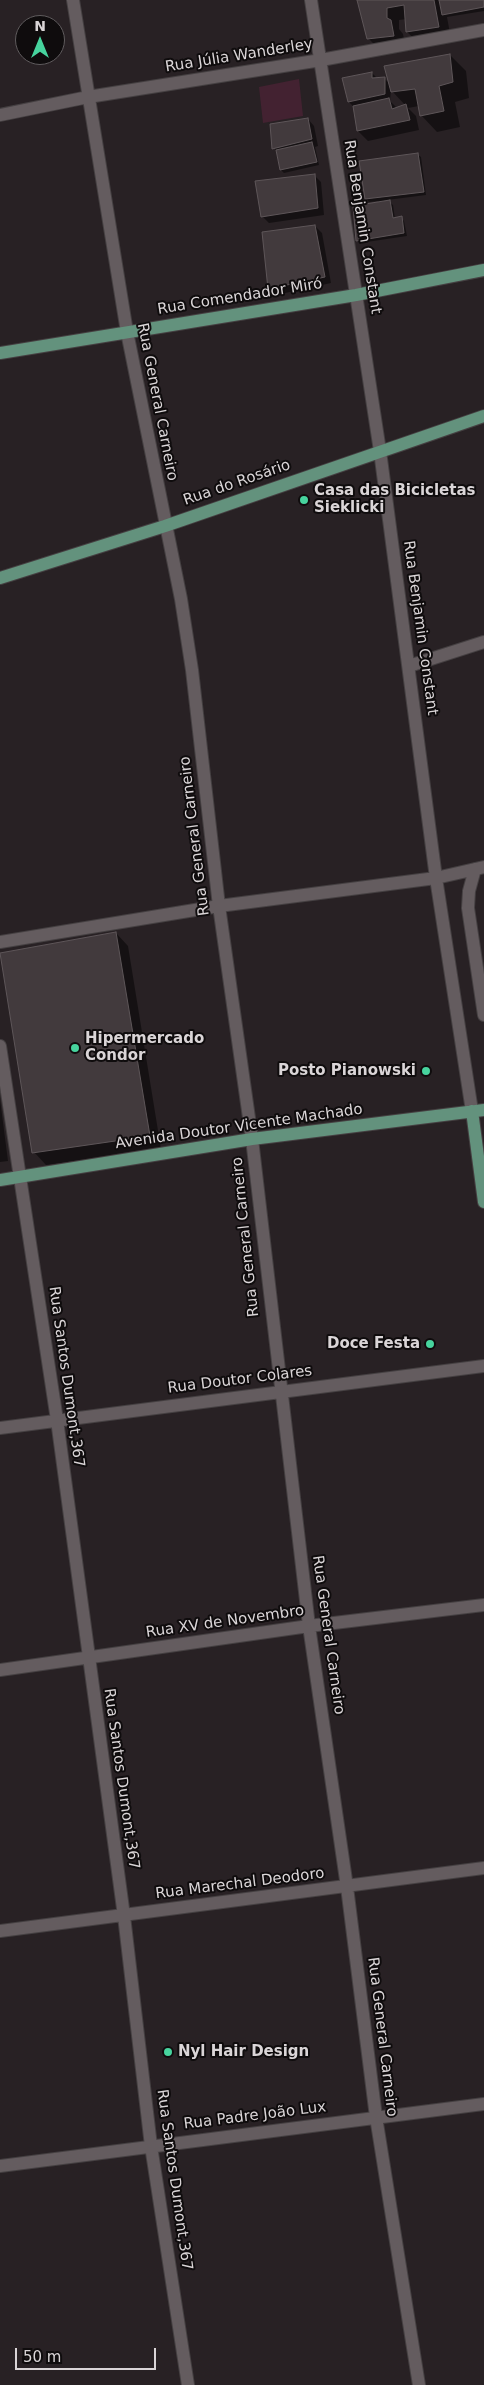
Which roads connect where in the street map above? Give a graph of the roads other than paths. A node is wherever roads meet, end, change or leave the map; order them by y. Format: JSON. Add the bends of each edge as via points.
{"nodes":[{"id":1,"x":73,"y":0,"type":"edge"},
{"id":2,"x":311,"y":0,"type":"edge"},
{"id":3,"x":484,"y":30,"type":"edge"},
{"id":4,"x":321,"y":60,"type":"junction"},
{"id":5,"x":88,"y":97,"type":"junction"},
{"id":6,"x":0,"y":114,"type":"edge"},
{"id":7,"x":484,"y":270,"type":"edge"},
{"id":8,"x":356,"y":295,"type":"junction"},
{"id":9,"x":127,"y":332,"type":"junction"},
{"id":10,"x":0,"y":353,"type":"edge"},
{"id":11,"x":484,"y":416,"type":"edge"},
{"id":12,"x":380,"y":451,"type":"junction"},
{"id":13,"x":165,"y":526,"type":"junction"},
{"id":14,"x":0,"y":578,"type":"edge"},
{"id":15,"x":484,"y":642,"type":"edge"},
{"id":16,"x":408,"y":666,"type":"junction"},
{"id":17,"x":480,"y":868,"type":"edge"},
{"id":18,"x":436,"y":878,"type":"junction"},
{"id":19,"x":219,"y":906,"type":"junction"},
{"id":20,"x":0,"y":942,"type":"edge"},
{"id":21,"x":484,"y":1015,"type":"edge"},
{"id":22,"x":0,"y":1046,"type":"edge"},
{"id":23,"x":478,"y":1111,"type":"edge"},
{"id":24,"x":252,"y":1139,"type":"junction"},
{"id":25,"x":20,"y":1177,"type":"junction"},
{"id":26,"x":0,"y":1180,"type":"edge"},
{"id":27,"x":484,"y":1202,"type":"edge"},
{"id":28,"x":484,"y":1366,"type":"edge"},
{"id":29,"x":280,"y":1392,"type":"junction"},
{"id":30,"x":57,"y":1420,"type":"junction"},
{"id":31,"x":0,"y":1428,"type":"edge"},
{"id":32,"x":484,"y":1605,"type":"edge"},
{"id":33,"x":309,"y":1626,"type":"junction"},
{"id":34,"x":88,"y":1658,"type":"junction"},
{"id":35,"x":0,"y":1670,"type":"edge"},
{"id":36,"x":484,"y":1868,"type":"edge"},
{"id":37,"x":347,"y":1887,"type":"junction"},
{"id":38,"x":124,"y":1916,"type":"junction"},
{"id":39,"x":0,"y":1931,"type":"edge"},
{"id":40,"x":484,"y":2104,"type":"edge"},
{"id":41,"x":376,"y":2117,"type":"junction"},
{"id":42,"x":151,"y":2146,"type":"junction"},
{"id":43,"x":0,"y":2166,"type":"edge"},
{"id":44,"x":188,"y":2385,"type":"edge"},
{"id":45,"x":419,"y":2385,"type":"edge"}],
"edges":[{"from":1,"to":5,"type":"street","name":"Rua General Carneiro"},
{"from":2,"to":4,"type":"street","name":"Rua Benjamin Constant"},
{"from":3,"to":4,"type":"street","name":"Rua Júlia Wanderley"},
{"from":4,"to":5,"type":"street","name":"Rua Júlia Wanderley"},
{"from":4,"to":8,"type":"street","name":"Rua Benjamin Constant"},
{"from":5,"to":6,"type":"street","name":"Rua Júlia Wanderley"},
{"from":5,"to":9,"type":"street","name":"Rua General Carneiro"},
{"from":7,"to":8,"type":"main road","name":"Rua Comendador Miró"},
{"from":8,"to":9,"type":"main road","name":"Rua Comendador Miró"},
{"from":8,"to":12,"type":"street","name":"Rua Benjamin Constant"},
{"from":9,"to":10,"type":"main road","name":"Rua Comendador Miró"},
{"from":9,"to":13,"type":"street","name":"Rua General Carneiro"},
{"from":11,"to":12,"type":"main road","name":"Rua do Rosário"},
{"from":12,"to":13,"type":"main road","name":"Rua do Rosário"},
{"from":12,"to":16,"type":"street","name":"Rua Benjamin Constant"},
{"from":13,"to":14,"type":"main road","name":"Rua do Rosário"},
{"from":13,"to":19,"type":"street","name":"Rua General Carneiro","via":[[192,670]]},
{"from":15,"to":16,"type":"street"},
{"from":16,"to":18,"type":"street","name":"Rua Benjamin Constant"},
{"from":17,"to":18,"type":"street"},
{"from":17,"to":21,"type":"street","via":[[469,891],[468,908]]},
{"from":18,"to":19,"type":"street"},
{"from":18,"to":23,"type":"street","name":"Rua Benjamin Constant"},
{"from":19,"to":20,"type":"street"},
{"from":19,"to":24,"type":"street","name":"Rua General Carneiro"},
{"from":22,"to":25,"type":"street","name":"Rua Santos Dumont,367"},
{"from":23,"to":24,"type":"main road","name":"Avenida Doutor Vicente Machado"},
{"from":23,"to":27,"type":"main road","name":"Rua Benjamin Constant"},
{"from":24,"to":25,"type":"main road","name":"Avenida Doutor Vicente Machado"},
{"from":24,"to":29,"type":"street","name":"Rua General Carneiro"},
{"from":25,"to":26,"type":"main road","name":"Avenida Doutor Vicente Machado"},
{"from":25,"to":30,"type":"street","name":"Rua Santos Dumont,367"},
{"from":28,"to":29,"type":"street","name":"Rua Doutor Colares"},
{"from":29,"to":30,"type":"street","name":"Rua Doutor Colares"},
{"from":29,"to":33,"type":"street","name":"Rua General Carneiro"},
{"from":30,"to":31,"type":"street","name":"Rua Doutor Colares"},
{"from":30,"to":34,"type":"street","name":"Rua Santos Dumont,367"},
{"from":32,"to":33,"type":"street","name":"Rua XV de Novembro"},
{"from":33,"to":34,"type":"street","name":"Rua XV de Novembro"},
{"from":33,"to":37,"type":"street","name":"Rua General Carneiro"},
{"from":34,"to":35,"type":"street","name":"Rua XV de Novembro"},
{"from":34,"to":38,"type":"street","name":"Rua Santos Dumont,367"},
{"from":36,"to":37,"type":"street","name":"Rua Marechal Deodoro"},
{"from":37,"to":38,"type":"street","name":"Rua Marechal Deodoro"},
{"from":37,"to":41,"type":"street","name":"Rua General Carneiro"},
{"from":38,"to":39,"type":"street","name":"Rua Marechal Deodoro"},
{"from":38,"to":42,"type":"street","name":"Rua Santos Dumont,367"},
{"from":40,"to":41,"type":"street","name":"Rua Padre João Lux"},
{"from":41,"to":42,"type":"street","name":"Rua Padre João Lux"},
{"from":41,"to":45,"type":"street","name":"Rua General Carneiro"},
{"from":42,"to":43,"type":"street","name":"Rua Padre João Lux"},
{"from":42,"to":44,"type":"street","name":"Rua Santos Dumont,367"}]}
